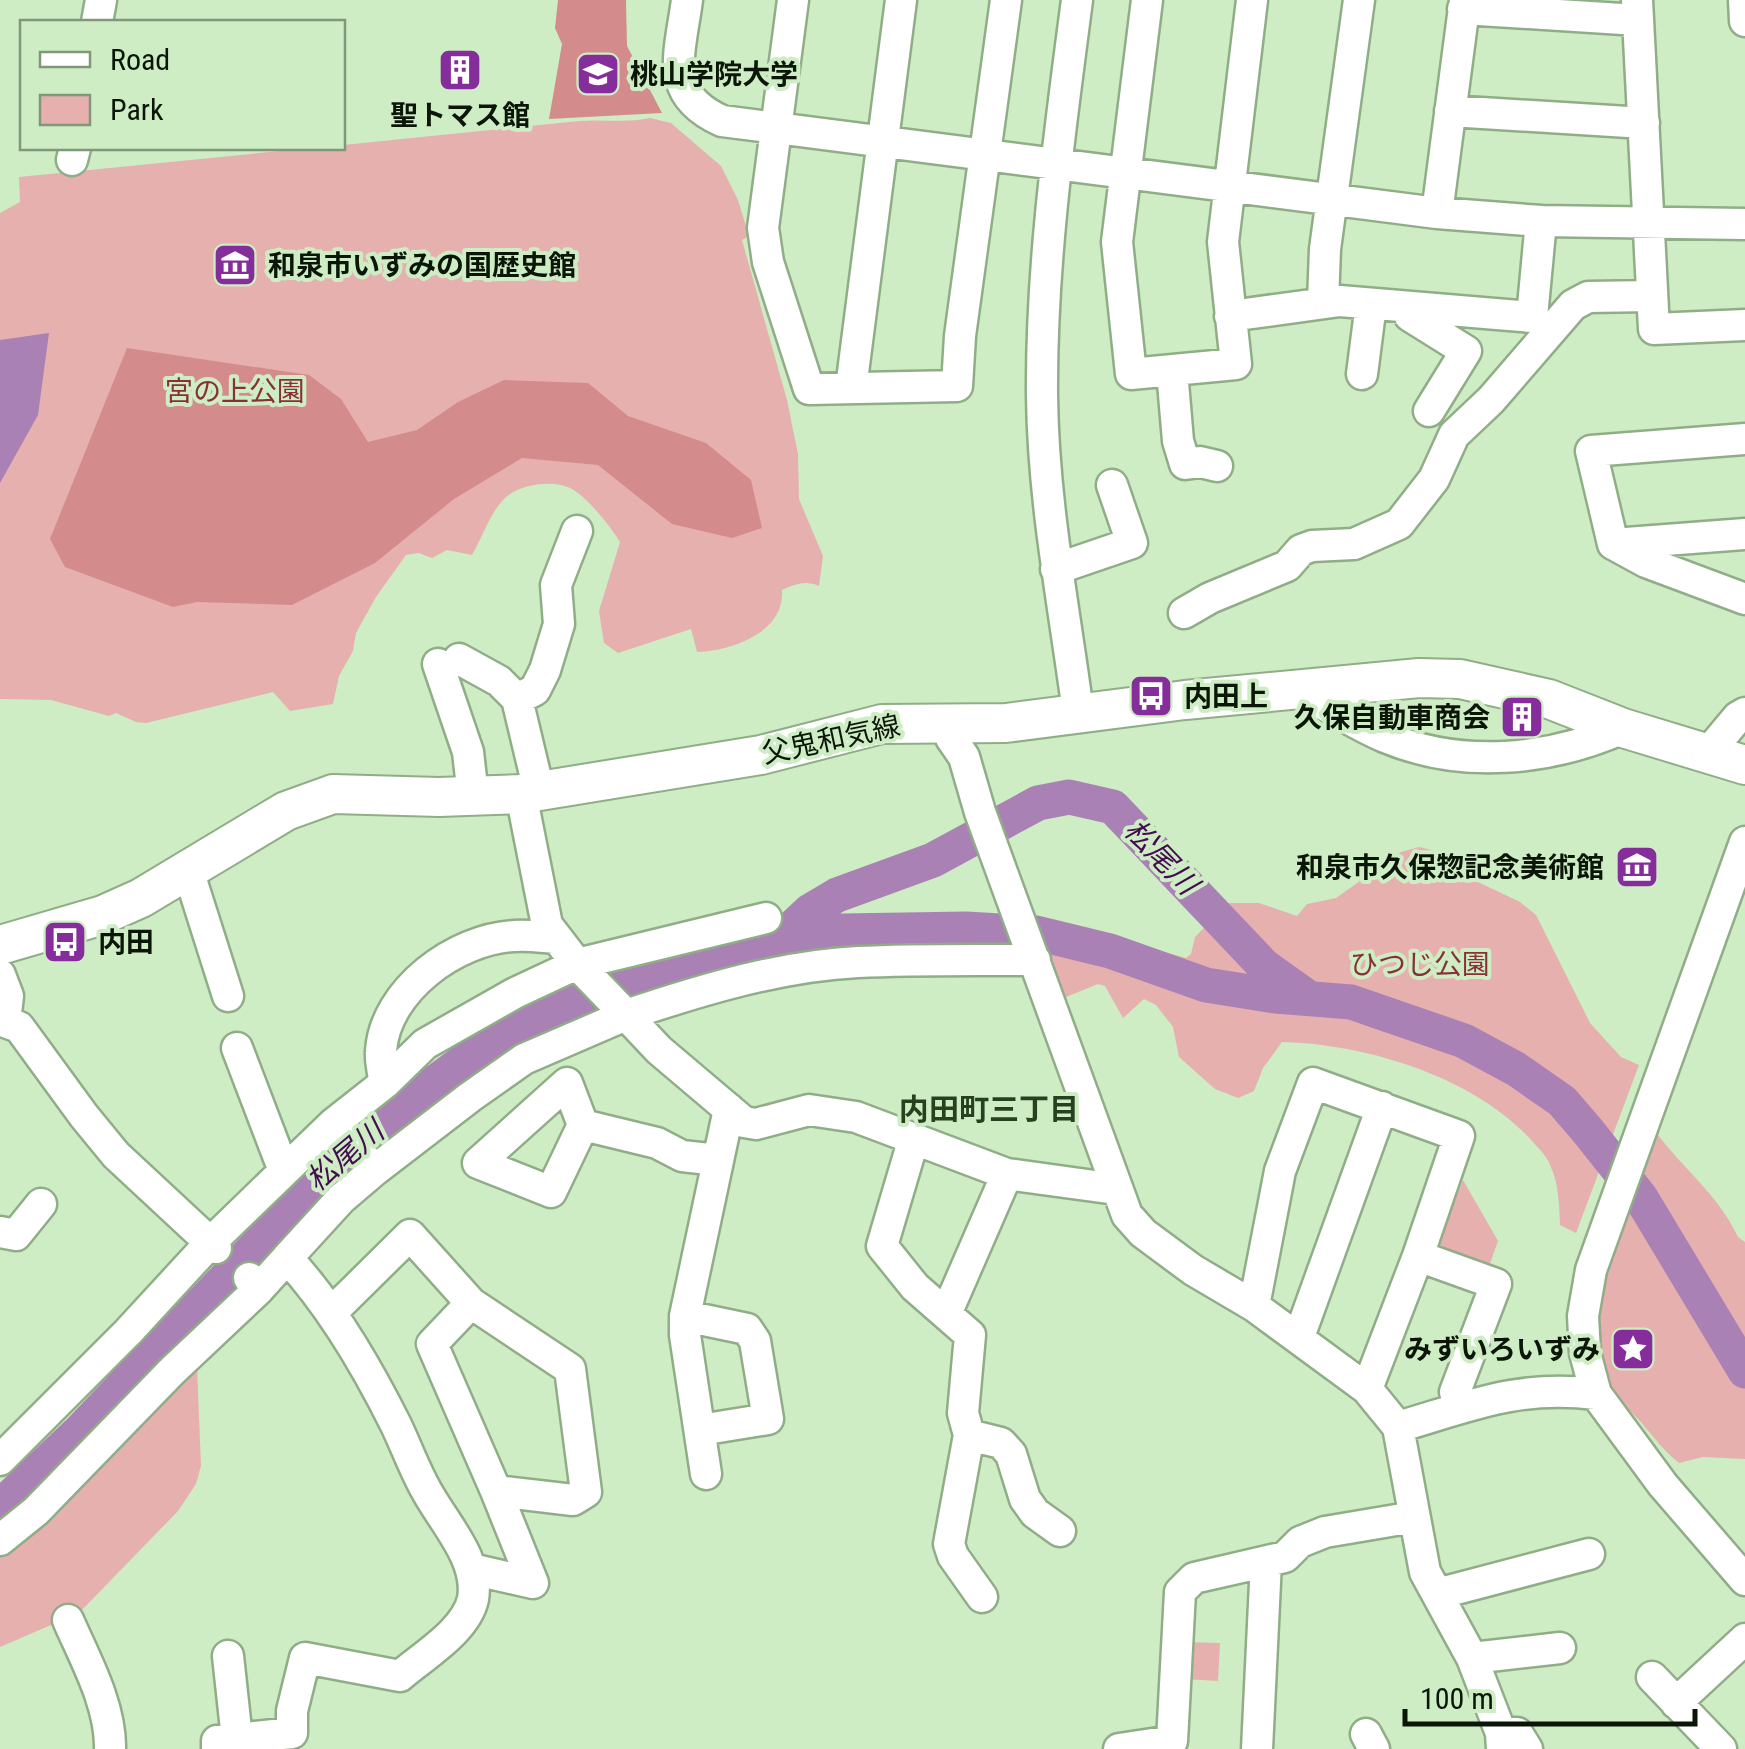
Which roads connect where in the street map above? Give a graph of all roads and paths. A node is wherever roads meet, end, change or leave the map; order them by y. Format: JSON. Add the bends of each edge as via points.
{"nodes":[{"id":1,"x":688,"y":0,"type":"edge"},
{"id":2,"x":794,"y":0,"type":"edge"},
{"id":3,"x":901,"y":0,"type":"edge"},
{"id":4,"x":1006,"y":0,"type":"edge"},
{"id":5,"x":1077,"y":0,"type":"edge"},
{"id":6,"x":1146,"y":0,"type":"edge"},
{"id":7,"x":1252,"y":0,"type":"edge"},
{"id":8,"x":1359,"y":0,"type":"edge"},
{"id":9,"x":1744,"y":0,"type":"edge"},
{"id":10,"x":1464,"y":5,"type":"edge"},
{"id":11,"x":1637,"y":10,"type":"edge"},
{"id":12,"x":1745,"y":21,"type":"edge"},
{"id":13,"x":1450,"y":111,"type":"junction"},
{"id":14,"x":1644,"y":123,"type":"junction"},
{"id":15,"x":776,"y":130,"type":"junction"},
{"id":16,"x":882,"y":143,"type":"junction"},
{"id":17,"x":986,"y":156,"type":"junction"},
{"id":18,"x":1056,"y":165,"type":"junction"},
{"id":19,"x":1124,"y":173,"type":"junction"},
{"id":20,"x":1228,"y":188,"type":"junction"},
{"id":21,"x":1332,"y":202,"type":"junction"},
{"id":22,"x":1437,"y":213,"type":"junction"},
{"id":23,"x":1540,"y":221,"type":"junction"},
{"id":24,"x":1745,"y":224,"type":"edge"},
{"id":25,"x":1647,"y":225,"type":"junction"},
{"id":26,"x":1652,"y":296,"type":"junction"},
{"id":27,"x":1323,"y":302,"type":"junction"},
{"id":28,"x":1371,"y":304,"type":"junction"},
{"id":29,"x":1411,"y":307,"type":"junction"},
{"id":30,"x":1230,"y":316,"type":"junction"},
{"id":31,"x":1745,"y":325,"type":"edge"},
{"id":32,"x":1172,"y":371,"type":"junction"},
{"id":33,"x":1362,"y":374,"type":"dead end"},
{"id":34,"x":851,"y":388,"type":"junction"},
{"id":35,"x":1429,"y":412,"type":"dead end"},
{"id":36,"x":1745,"y":439,"type":"edge"},
{"id":37,"x":1217,"y":466,"type":"dead end"},
{"id":38,"x":1112,"y":485,"type":"dead end"},
{"id":39,"x":577,"y":531,"type":"dead end"},
{"id":40,"x":1745,"y":534,"type":"edge"},
{"id":41,"x":1613,"y":544,"type":"junction"},
{"id":42,"x":1056,"y":568,"type":"junction"},
{"id":43,"x":1745,"y":599,"type":"edge"},
{"id":44,"x":1184,"y":612,"type":"dead end"},
{"id":45,"x":1296,"y":690,"type":"junction"},
{"id":46,"x":516,"y":699,"type":"junction"},
{"id":47,"x":1078,"y":712,"type":"junction"},
{"id":48,"x":1745,"y":713,"type":"edge"},
{"id":49,"x":948,"y":722,"type":"junction"},
{"id":50,"x":1623,"y":728,"type":"junction"},
{"id":51,"x":1707,"y":754,"type":"junction"},
{"id":52,"x":1745,"y":765,"type":"edge"},
{"id":53,"x":530,"y":792,"type":"junction"},
{"id":54,"x":473,"y":796,"type":"junction"},
{"id":55,"x":1745,"y":842,"type":"edge"},
{"id":56,"x":188,"y":870,"type":"junction"},
{"id":57,"x":766,"y":918,"type":"dead end"},
{"id":58,"x":554,"y":938,"type":"junction"},
{"id":59,"x":0,"y":945,"type":"edge"},
{"id":60,"x":1033,"y":956,"type":"junction"},
{"id":61,"x":580,"y":967,"type":"junction"},
{"id":62,"x":0,"y":974,"type":"edge"},
{"id":63,"x":228,"y":996,"type":"dead end"},
{"id":64,"x":622,"y":1010,"type":"junction"},
{"id":65,"x":2,"y":1024,"type":"edge"},
{"id":66,"x":237,"y":1048,"type":"dead end"},
{"id":67,"x":384,"y":1083,"type":"junction"},
{"id":68,"x":1382,"y":1107,"type":"junction"},
{"id":69,"x":728,"y":1109,"type":"junction"},
{"id":70,"x":582,"y":1124,"type":"dead end"},
{"id":71,"x":335,"y":1125,"type":"junction"},
{"id":72,"x":914,"y":1138,"type":"junction"},
{"id":73,"x":718,"y":1160,"type":"junction"},
{"id":74,"x":373,"y":1167,"type":"junction"},
{"id":75,"x":284,"y":1171,"type":"junction"},
{"id":76,"x":1006,"y":1174,"type":"junction"},
{"id":77,"x":1116,"y":1189,"type":"junction"},
{"id":78,"x":42,"y":1204,"type":"dead end"},
{"id":79,"x":0,"y":1232,"type":"edge"},
{"id":80,"x":213,"y":1246,"type":"junction"},
{"id":81,"x":1418,"y":1256,"type":"junction"},
{"id":82,"x":287,"y":1258,"type":"junction"},
{"id":83,"x":471,"y":1303,"type":"junction"},
{"id":84,"x":1254,"y":1306,"type":"junction"},
{"id":85,"x":330,"y":1313,"type":"junction"},
{"id":86,"x":946,"y":1314,"type":"junction"},
{"id":87,"x":686,"y":1316,"type":"junction"},
{"id":88,"x":1299,"y":1338,"type":"junction"},
{"id":89,"x":1367,"y":1389,"type":"junction"},
{"id":90,"x":1596,"y":1394,"type":"junction"},
{"id":91,"x":1460,"y":1408,"type":"junction"},
{"id":92,"x":1398,"y":1427,"type":"junction"},
{"id":93,"x":700,"y":1430,"type":"junction"},
{"id":94,"x":969,"y":1435,"type":"junction"},
{"id":95,"x":0,"y":1460,"type":"edge"},
{"id":96,"x":706,"y":1474,"type":"dead end"},
{"id":97,"x":496,"y":1491,"type":"junction"},
{"id":98,"x":1414,"y":1518,"type":"junction"},
{"id":99,"x":1060,"y":1531,"type":"dead end"},
{"id":100,"x":0,"y":1540,"type":"edge"},
{"id":101,"x":1266,"y":1562,"type":"junction"},
{"id":102,"x":1581,"y":1563,"type":"dead end"},
{"id":103,"x":471,"y":1569,"type":"junction"},
{"id":104,"x":1745,"y":1580,"type":"edge"},
{"id":105,"x":1437,"y":1594,"type":"junction"},
{"id":106,"x":982,"y":1597,"type":"dead end"},
{"id":107,"x":68,"y":1620,"type":"dead end"},
{"id":108,"x":1745,"y":1639,"type":"edge"},
{"id":109,"x":1560,"y":1648,"type":"dead end"},
{"id":110,"x":228,"y":1656,"type":"dead end"},
{"id":111,"x":1472,"y":1658,"type":"junction"},
{"id":112,"x":1652,"y":1677,"type":"dead end"},
{"id":113,"x":1676,"y":1703,"type":"junction"},
{"id":114,"x":292,"y":1741,"type":"edge"},
{"id":115,"x":227,"y":1744,"type":"edge"},
{"id":116,"x":1510,"y":1744,"type":"edge"},
{"id":117,"x":110,"y":1749,"type":"edge"},
{"id":118,"x":1119,"y":1749,"type":"edge"},
{"id":119,"x":1257,"y":1749,"type":"edge"},
{"id":120,"x":1720,"y":1749,"type":"edge"}],
"edges":[{"from":1,"to":15,"type":"street","via":[[678,67],[687,96],[722,122]]},
{"from":2,"to":15,"type":"street"},
{"from":3,"to":16,"type":"street"},
{"from":4,"to":17,"type":"street"},
{"from":5,"to":18,"type":"street"},
{"from":6,"to":19,"type":"street"},
{"from":7,"to":20,"type":"street"},
{"from":8,"to":21,"type":"street"},
{"from":9,"to":12,"type":"street"},
{"from":10,"to":11,"type":"street"},
{"from":10,"to":13,"type":"street"},
{"from":11,"to":14,"type":"street"},
{"from":13,"to":14,"type":"street"},
{"from":13,"to":22,"type":"street"},
{"from":14,"to":25,"type":"street"},
{"from":15,"to":16,"type":"street"},
{"from":15,"to":34,"type":"street","via":[[764,228],[768,262],[809,389]]},
{"from":16,"to":17,"type":"street"},
{"from":16,"to":34,"type":"street"},
{"from":17,"to":18,"type":"street"},
{"from":17,"to":34,"type":"street","via":[[956,386]]},
{"from":18,"to":19,"type":"street"},
{"from":18,"to":42,"type":"street","via":[[1042,396]]},
{"from":19,"to":20,"type":"street"},
{"from":19,"to":32,"type":"street","via":[[1117,242],[1130,374]]},
{"from":20,"to":21,"type":"street"},
{"from":20,"to":30,"type":"street","via":[[1223,242]]},
{"from":21,"to":22,"type":"street"},
{"from":21,"to":27,"type":"street"},
{"from":22,"to":23,"type":"street"},
{"from":23,"to":25,"type":"street"},
{"from":23,"to":29,"type":"street","via":[[1532,317]]},
{"from":24,"to":25,"type":"street"},
{"from":25,"to":26,"type":"street"},
{"from":26,"to":31,"type":"street","via":[[1654,329]]},
{"from":26,"to":44,"type":"street","via":[[1588,296],[1572,305],[1454,435],[1434,479],[1399,524],[1354,544],[1301,550],[1288,566]]},
{"from":27,"to":28,"type":"street"},
{"from":27,"to":30,"type":"street"},
{"from":28,"to":29,"type":"street"},
{"from":28,"to":33,"type":"street"},
{"from":29,"to":35,"type":"street","via":[[1410,316],[1466,351],[1459,380]]},
{"from":30,"to":32,"type":"street","via":[[1236,364]]},
{"from":32,"to":37,"type":"street","via":[[1184,464]]},
{"from":36,"to":41,"type":"street","via":[[1590,451]]},
{"from":38,"to":42,"type":"street","via":[[1136,552]]},
{"from":39,"to":46,"type":"street","via":[[556,585],[559,624],[546,670],[535,690]]},
{"from":40,"to":41,"type":"street"},
{"from":41,"to":43,"type":"street"},
{"from":42,"to":47,"type":"street"},
{"from":45,"to":47,"type":"main road","name":"父鬼和気線"},
{"from":45,"to":50,"type":"main road","name":"父鬼和気線","via":[[1460,680],[1549,699]]},
{"from":45,"to":50,"type":"street","via":[[1383,737],[1468,759],[1590,743]]},
{"from":46,"to":53,"type":"street"},
{"from":46,"to":54,"type":"street","via":[[499,680],[448,662]]},
{"from":47,"to":49,"type":"main road","name":"父鬼和気線","via":[[1006,723]]},
{"from":48,"to":51,"type":"street"},
{"from":49,"to":53,"type":"main road","name":"父鬼和気線","via":[[882,724],[761,755]]},
{"from":49,"to":60,"type":"street"},
{"from":50,"to":51,"type":"main road","name":"父鬼和気線"},
{"from":51,"to":52,"type":"main road","name":"父鬼和気線"},
{"from":53,"to":54,"type":"main road","name":"父鬼和気線"},
{"from":53,"to":58,"type":"street"},
{"from":54,"to":56,"type":"main road","name":"父鬼和気線","via":[[332,794],[286,811]]},
{"from":55,"to":90,"type":"street","via":[[1591,1270],[1583,1316]]},
{"from":56,"to":59,"type":"main road","name":"父鬼和気線","via":[[102,915]]},
{"from":56,"to":63,"type":"street"},
{"from":57,"to":61,"type":"street"},
{"from":58,"to":61,"type":"street"},
{"from":58,"to":67,"type":"street","via":[[501,938],[435,963],[418,978],[384,1035]]},
{"from":60,"to":64,"type":"street","via":[[818,967]]},
{"from":60,"to":77,"type":"street"},
{"from":61,"to":64,"type":"street"},
{"from":61,"to":67,"type":"street","via":[[436,1036]]},
{"from":62,"to":65,"type":"street","via":[[8,996]]},
{"from":64,"to":69,"type":"street"},
{"from":64,"to":74,"type":"street","via":[[524,1059]]},
{"from":65,"to":80,"type":"street","via":[[20,1027],[116,1155]]},
{"from":66,"to":75,"type":"street"},
{"from":67,"to":71,"type":"street"},
{"from":68,"to":81,"type":"street","via":[[1459,1136]]},
{"from":68,"to":84,"type":"street","via":[[1313,1083],[1280,1171]]},
{"from":68,"to":88,"type":"street"},
{"from":69,"to":72,"type":"street","via":[[756,1124],[809,1110]]},
{"from":69,"to":73,"type":"street"},
{"from":70,"to":73,"type":"street","via":[[682,1156]]},
{"from":71,"to":74,"type":"street"},
{"from":71,"to":75,"type":"street"},
{"from":72,"to":76,"type":"street"},
{"from":72,"to":86,"type":"street","via":[[882,1246]]},
{"from":73,"to":87,"type":"street"},
{"from":74,"to":82,"type":"street"},
{"from":75,"to":80,"type":"street"},
{"from":76,"to":77,"type":"street"},
{"from":76,"to":86,"type":"street"},
{"from":77,"to":84,"type":"street","via":[[1142,1234]]},
{"from":78,"to":79,"type":"street","via":[[16,1235]]},
{"from":80,"to":95,"type":"street"},
{"from":81,"to":89,"type":"street"},
{"from":81,"to":91,"type":"street","via":[[1496,1284],[1455,1392]]},
{"from":82,"to":85,"type":"street"},
{"from":82,"to":100,"type":"street","via":[[253,1284],[36,1511]]},
{"from":83,"to":85,"type":"street","via":[[410,1235]]},
{"from":83,"to":97,"type":"street","via":[[432,1344]]},
{"from":83,"to":97,"type":"street","via":[[570,1369],[586,1492],[573,1500]]},
{"from":84,"to":88,"type":"street"},
{"from":85,"to":103,"type":"street"},
{"from":86,"to":94,"type":"street","via":[[970,1335],[963,1414]]},
{"from":87,"to":93,"type":"street"},
{"from":87,"to":93,"type":"street","via":[[747,1329],[755,1341],[768,1419]]},
{"from":88,"to":89,"type":"street"},
{"from":89,"to":92,"type":"street"},
{"from":90,"to":91,"type":"street","via":[[1536,1390]]},
{"from":90,"to":104,"type":"street"},
{"from":91,"to":92,"type":"street"},
{"from":92,"to":98,"type":"street"},
{"from":93,"to":96,"type":"street"},
{"from":94,"to":99,"type":"street","via":[[1002,1444],[1025,1499]]},
{"from":94,"to":106,"type":"street","via":[[950,1544]]},
{"from":97,"to":103,"type":"street","via":[[533,1583]]},
{"from":98,"to":101,"type":"street","via":[[1325,1532]]},
{"from":98,"to":105,"type":"street"},
{"from":101,"to":118,"type":"street","via":[[1194,1578],[1180,1592],[1172,1741]]},
{"from":101,"to":119,"type":"street"},
{"from":102,"to":105,"type":"street","via":[[1508,1565]]},
{"from":103,"to":114,"type":"street","via":[[467,1614],[400,1676],[305,1658]]},
{"from":105,"to":111,"type":"street"},
{"from":107,"to":117,"type":"street","via":[[104,1710]]},
{"from":108,"to":113,"type":"street"},
{"from":109,"to":111,"type":"street"},
{"from":110,"to":115,"type":"street"},
{"from":111,"to":116,"type":"street"},
{"from":112,"to":113,"type":"street"},
{"from":113,"to":120,"type":"street"},
{"from":114,"to":115,"type":"street"}]}
